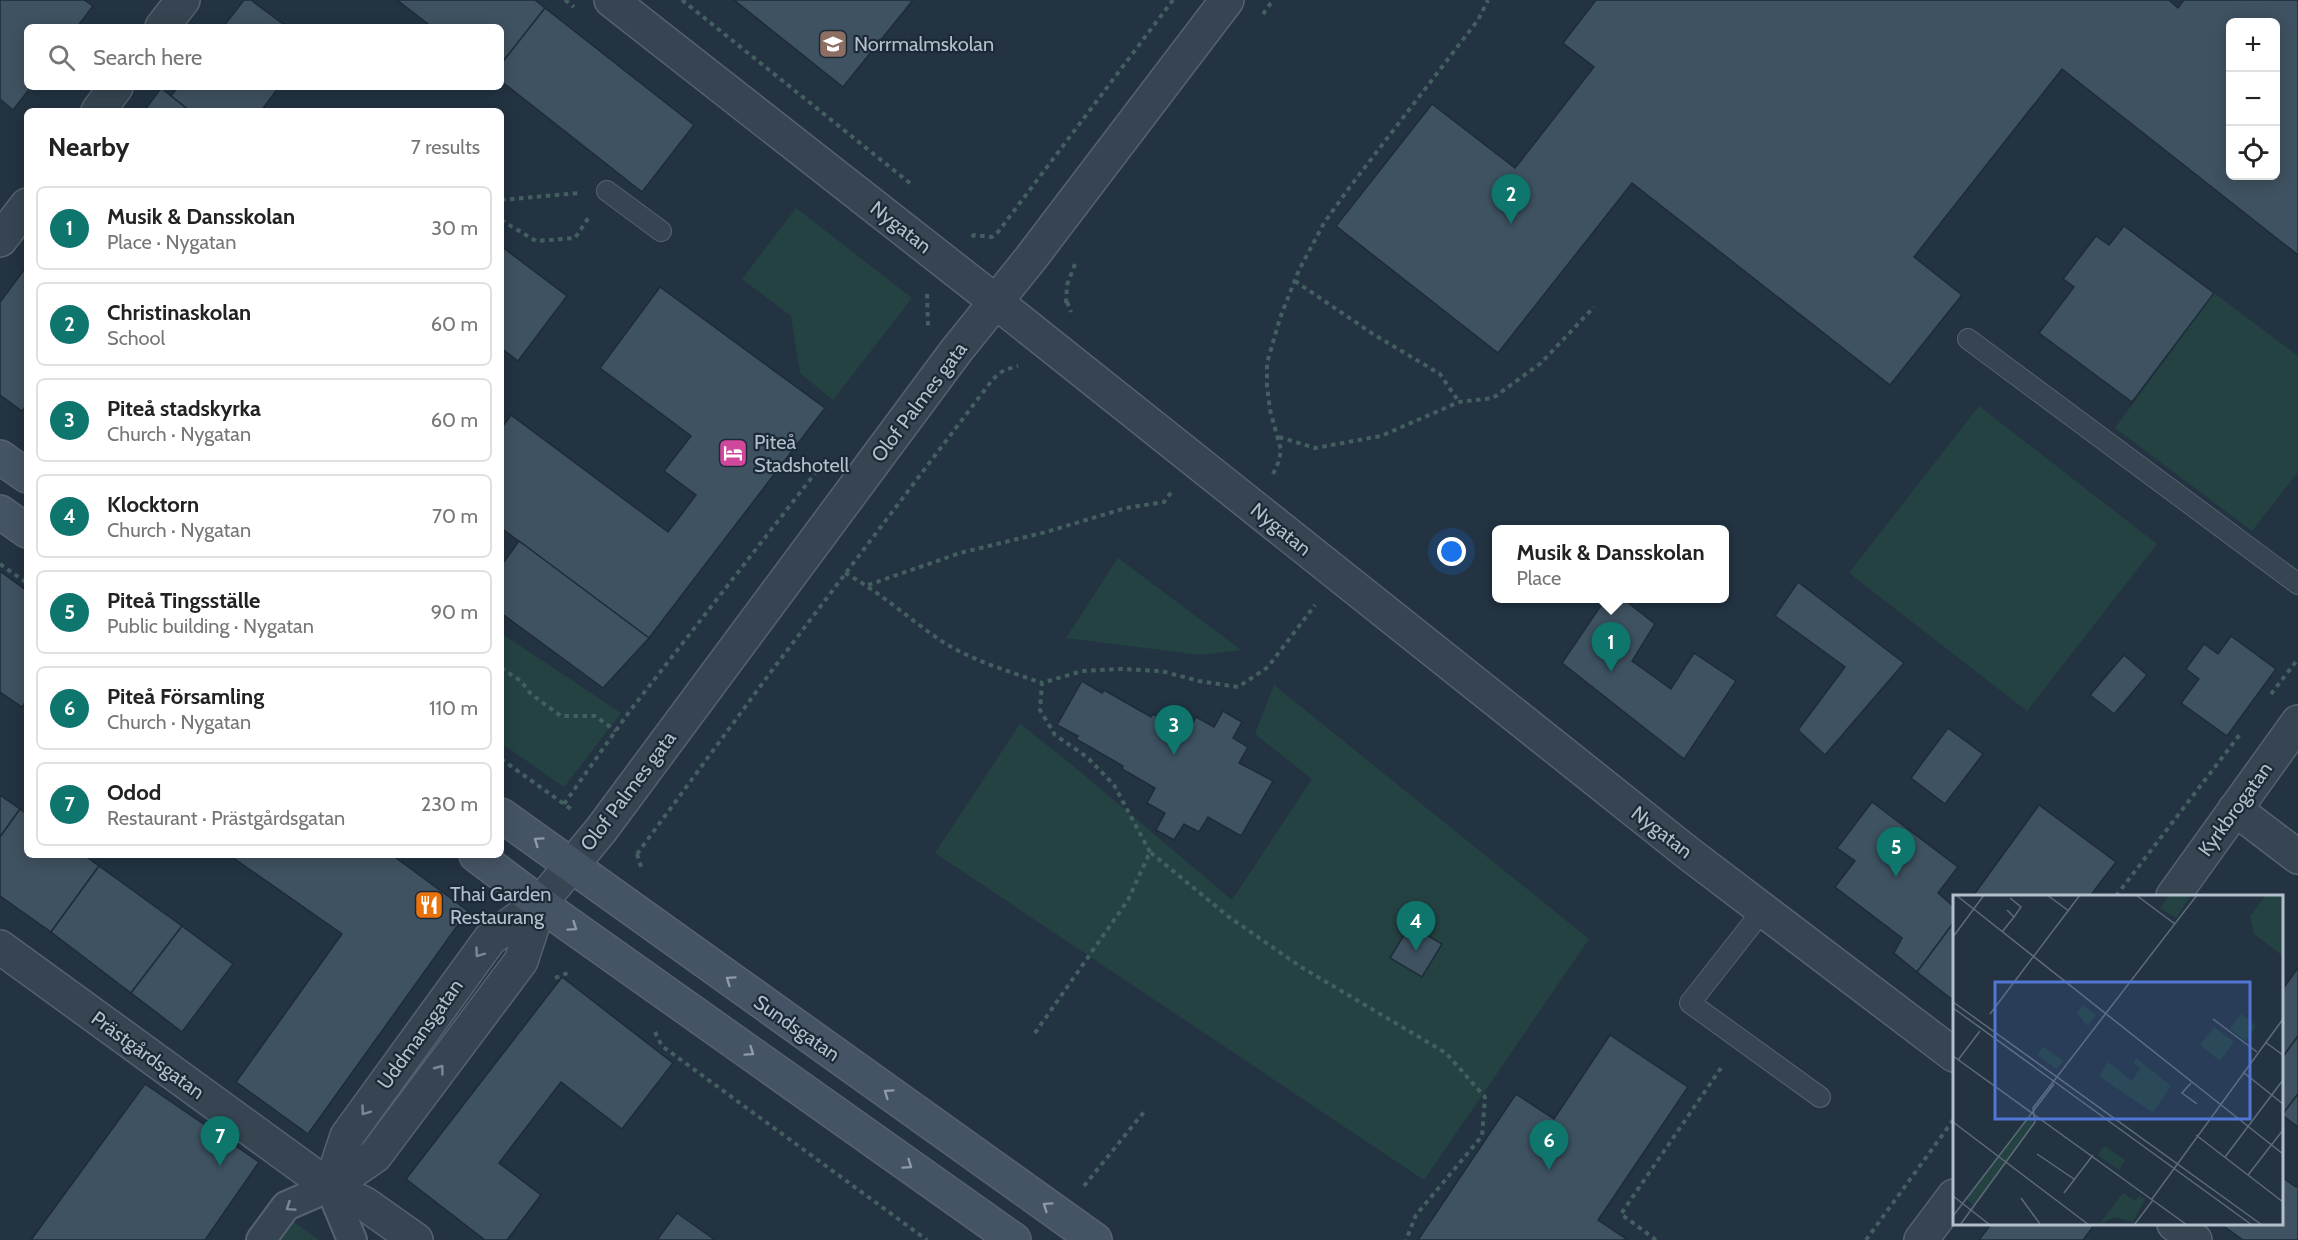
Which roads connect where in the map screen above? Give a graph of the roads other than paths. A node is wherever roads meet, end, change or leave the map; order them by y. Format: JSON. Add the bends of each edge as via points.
{"nodes":[{"id":1,"x":183,"y":0,"type":"edge"},
{"id":2,"x":611,"y":0,"type":"edge"},
{"id":3,"x":1227,"y":0,"type":"edge"},
{"id":4,"x":164,"y":24,"type":"edge"},
{"id":5,"x":114,"y":90,"type":"edge"},
{"id":6,"x":100,"y":108,"type":"edge"},
{"id":7,"x":607,"y":191,"type":"road end"},
{"id":8,"x":24,"y":209,"type":"edge"},
{"id":9,"x":661,"y":231,"type":"dead end"},
{"id":10,"x":0,"y":240,"type":"edge"},
{"id":11,"x":995,"y":301,"type":"junction"},
{"id":12,"x":1968,"y":339,"type":"dead end"},
{"id":13,"x":0,"y":457,"type":"edge"},
{"id":14,"x":24,"y":474,"type":"edge"},
{"id":15,"x":0,"y":512,"type":"edge"},
{"id":16,"x":24,"y":529,"type":"edge"},
{"id":17,"x":2298,"y":584,"type":"edge"},
{"id":18,"x":2298,"y":722,"type":"edge"},
{"id":19,"x":2235,"y":809,"type":"junction"},
{"id":20,"x":504,"y":817,"type":"edge"},
{"id":21,"x":2298,"y":857,"type":"edge"},
{"id":22,"x":480,"y":858,"type":"edge"},
{"id":23,"x":572,"y":865,"type":"junction"},
{"id":24,"x":2174,"y":895,"type":"edge"},
{"id":25,"x":540,"y":903,"type":"junction"},
{"id":26,"x":1763,"y":910,"type":"junction"},
{"id":27,"x":0,"y":947,"type":"edge"},
{"id":28,"x":1953,"y":1054,"type":"edge"},
{"id":29,"x":1820,"y":1097,"type":"dead end"},
{"id":30,"x":330,"y":1188,"type":"junction"},
{"id":31,"x":1953,"y":1197,"type":"edge"},
{"id":32,"x":2175,"y":1225,"type":"edge"},
{"id":33,"x":261,"y":1240,"type":"edge"},
{"id":34,"x":352,"y":1240,"type":"edge"},
{"id":35,"x":416,"y":1240,"type":"edge"},
{"id":36,"x":1014,"y":1240,"type":"edge"},
{"id":37,"x":1095,"y":1240,"type":"edge"},
{"id":38,"x":1921,"y":1240,"type":"edge"},
{"id":39,"x":2195,"y":1240,"type":"edge"}],
"edges":[{"from":1,"to":4,"type":"street"},
{"from":2,"to":11,"type":"street","name":"Nygatan"},
{"from":3,"to":11,"type":"street","name":"Olof Palmes gata"},
{"from":5,"to":6,"type":"street"},
{"from":7,"to":9,"type":"lane"},
{"from":8,"to":10,"type":"street"},
{"from":11,"to":23,"type":"street","name":"Olof Palmes gata"},
{"from":11,"to":26,"type":"street","name":"Nygatan"},
{"from":12,"to":17,"type":"lane"},
{"from":13,"to":14,"type":"main road"},
{"from":15,"to":16,"type":"main road"},
{"from":18,"to":19,"type":"street","name":"Kyrkbrogatan"},
{"from":19,"to":21,"type":"street"},
{"from":19,"to":24,"type":"street","name":"Kyrkbrogatan"},
{"from":23,"to":20,"type":"main road","name":"Sundsgatan","one_way":true},
{"from":22,"to":25,"type":"main road"},
{"from":23,"to":25,"type":"street","name":"Uddmansgatan"},
{"from":37,"to":23,"type":"main road","name":"Sundsgatan","one_way":true},
{"from":25,"to":30,"type":"street","name":"Uddmansgatan","via":[[521,961],[375,1156]]},
{"from":25,"to":36,"type":"main road","one_way":true},
{"from":26,"to":28,"type":"street","name":"Nygatan"},
{"from":26,"to":29,"type":"lane","via":[[1690,1003]]},
{"from":27,"to":30,"type":"street","name":"Prästgårdsgatan"},
{"from":30,"to":33,"type":"street","name":"Uddmansgatan","one_way":true,"via":[[286,1206]]},
{"from":30,"to":34,"type":"street"},
{"from":30,"to":35,"type":"street","name":"Prästgårdsgatan","via":[[365,1204]]},
{"from":31,"to":38,"type":"street"},
{"from":32,"to":39,"type":"street"}]}
